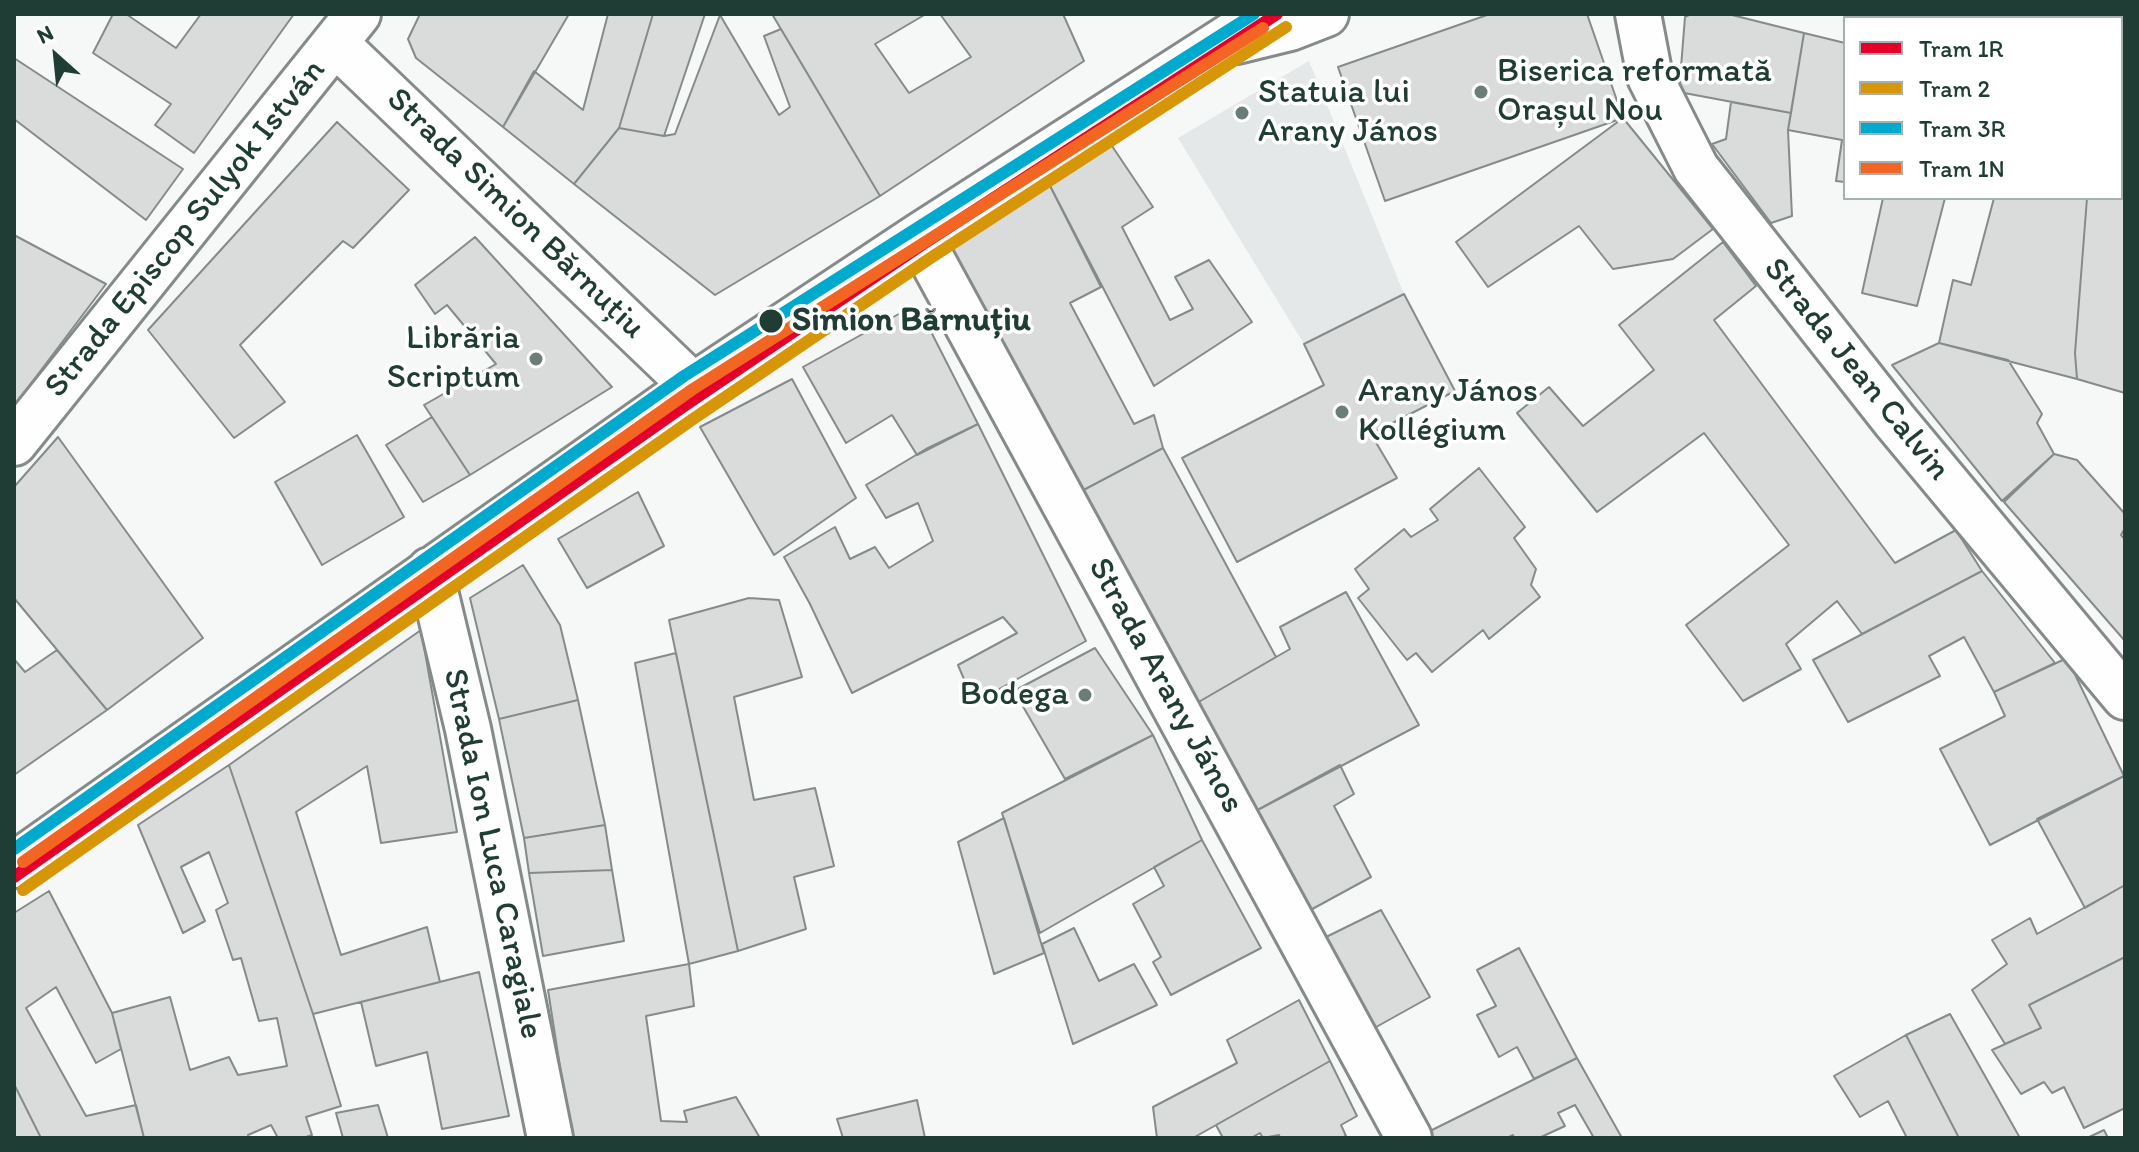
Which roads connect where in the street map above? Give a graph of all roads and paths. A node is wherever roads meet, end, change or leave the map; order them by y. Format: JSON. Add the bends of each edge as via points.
{"nodes":[{"id":1,"x":1265,"y":14,"type":"edge"},
{"id":2,"x":1326,"y":14,"type":"edge"},
{"id":3,"x":1638,"y":14,"type":"edge"},
{"id":4,"x":346,"y":29,"type":"edge"},
{"id":5,"x":1207,"y":50,"type":"junction"},
{"id":6,"x":919,"y":236,"type":"junction"},
{"id":7,"x":693,"y":386,"type":"junction"},
{"id":8,"x":14,"y":443,"type":"edge"},
{"id":9,"x":430,"y":570,"type":"junction"},
{"id":10,"x":2125,"y":697,"type":"edge"},
{"id":11,"x":14,"y":865,"type":"edge"},
{"id":12,"x":550,"y":1138,"type":"edge"},
{"id":13,"x":1409,"y":1138,"type":"edge"}],
"edges":[{"from":1,"to":5,"type":"street"},
{"from":2,"to":5,"type":"street"},
{"from":3,"to":10,"type":"street","name":"Strada Jean Calvin","via":[[1650,77],[1696,168],[1895,421]]},
{"from":4,"to":7,"type":"street","name":"Strada Simion Bărnuțiu"},
{"from":4,"to":8,"type":"street","name":"Strada Episcop Sulyok István"},
{"from":5,"to":6,"type":"street"},
{"from":6,"to":7,"type":"street"},
{"from":6,"to":13,"type":"street","name":"Strada Arany János"},
{"from":7,"to":9,"type":"street"},
{"from":9,"to":11,"type":"street"},
{"from":9,"to":12,"type":"street","name":"Strada Ion Luca Caragiale","via":[[468,729]]}]}
